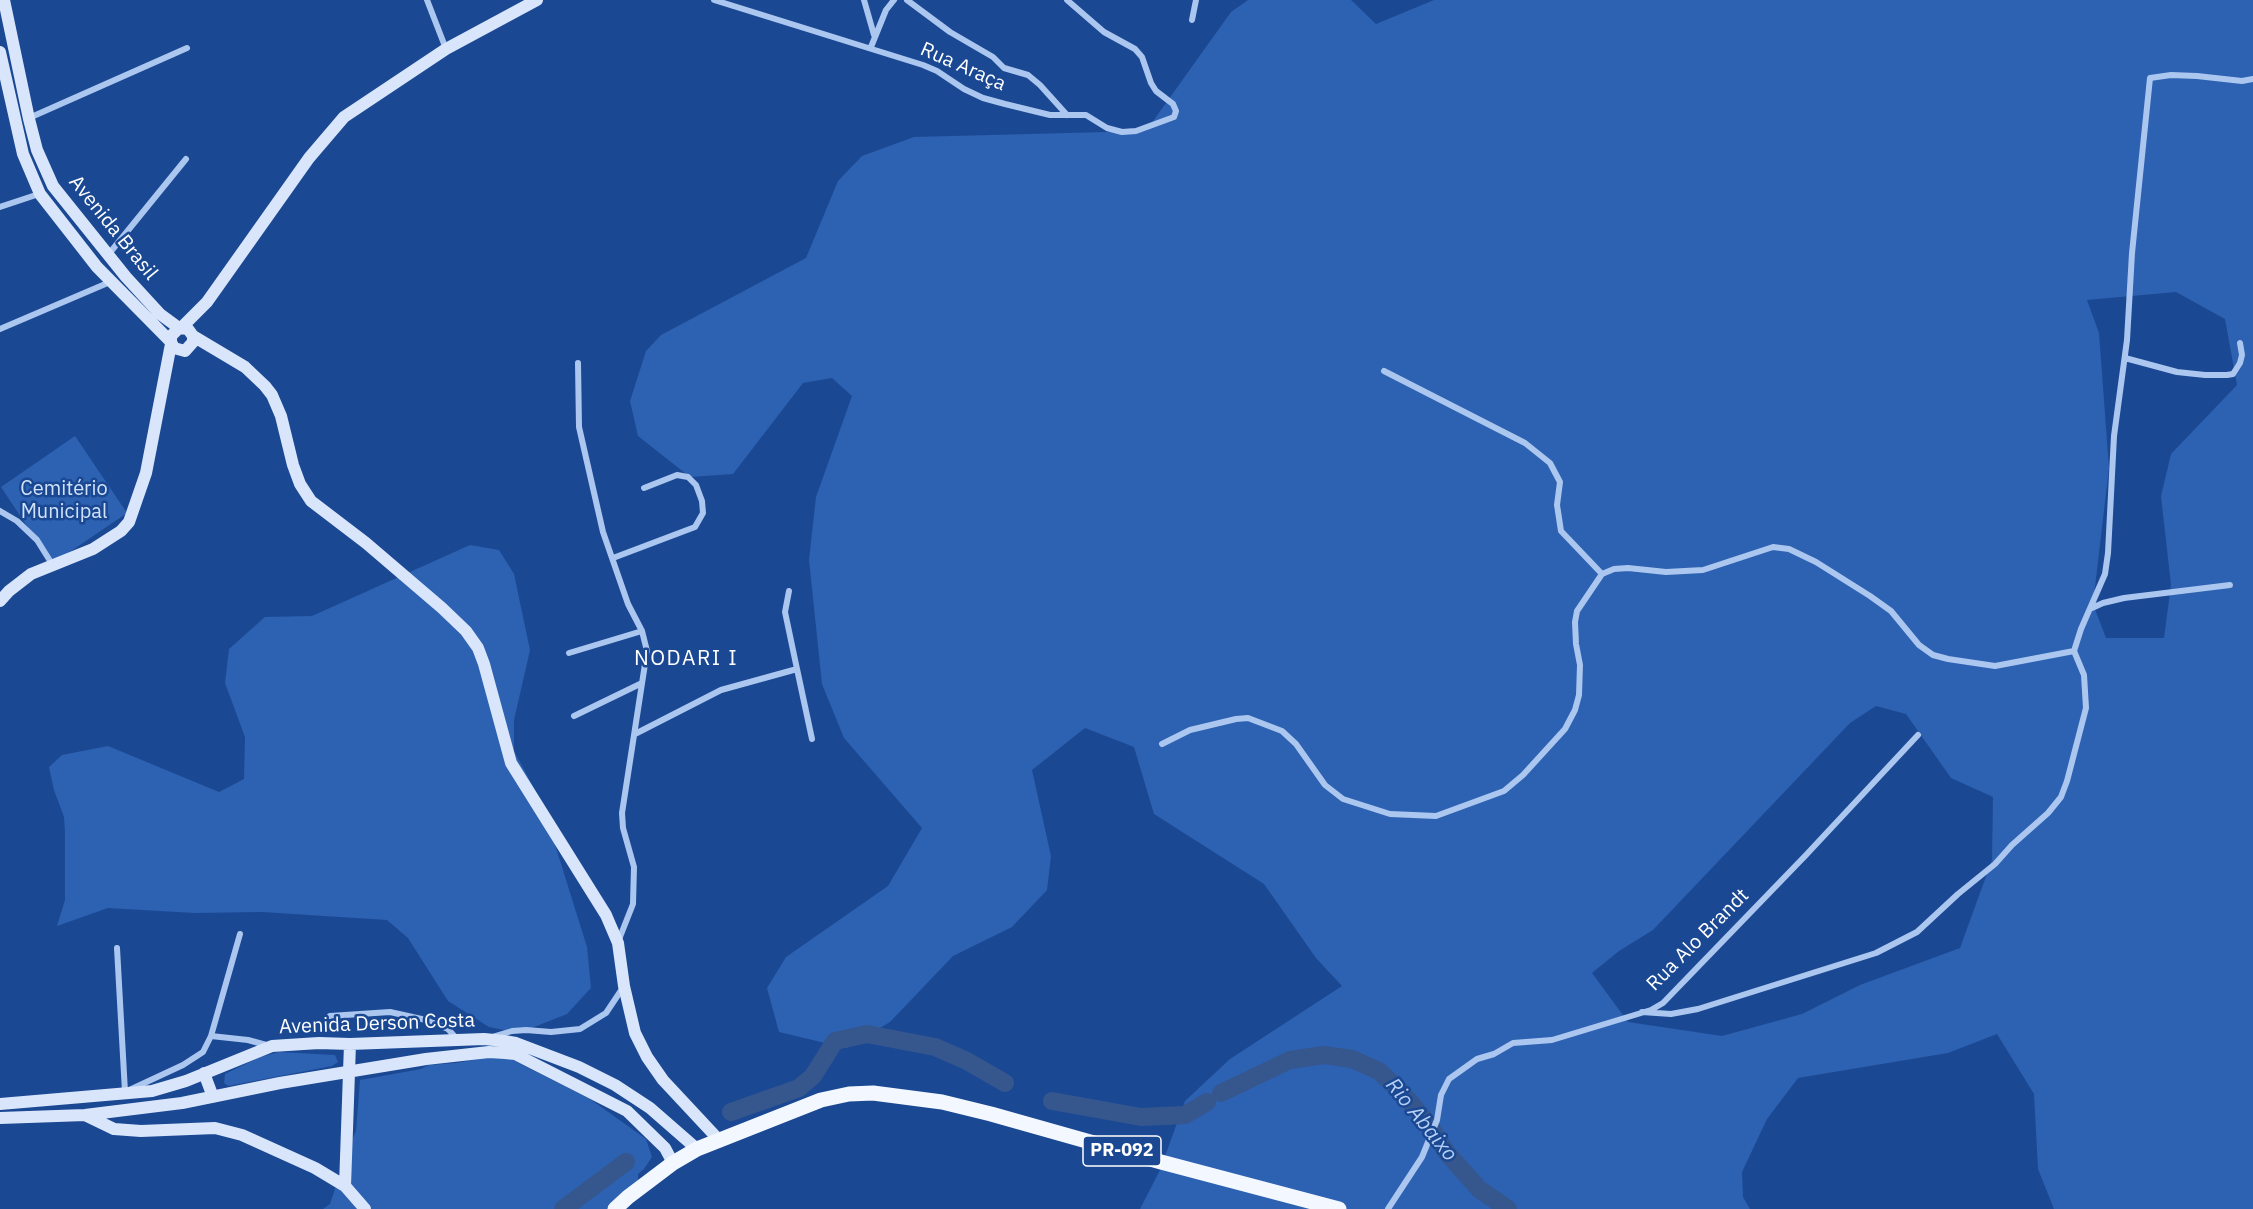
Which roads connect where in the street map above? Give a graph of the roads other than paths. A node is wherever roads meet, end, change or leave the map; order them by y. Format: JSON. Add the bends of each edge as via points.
{"nodes":[{"id":1,"x":4,"y":0,"type":"edge"},
{"id":2,"x":427,"y":0,"type":"edge"},
{"id":3,"x":537,"y":0,"type":"edge"},
{"id":4,"x":714,"y":0,"type":"edge"},
{"id":5,"x":864,"y":0,"type":"edge"},
{"id":6,"x":894,"y":0,"type":"edge"},
{"id":7,"x":907,"y":0,"type":"edge"},
{"id":8,"x":1067,"y":0,"type":"edge"},
{"id":9,"x":1196,"y":0,"type":"edge"},
{"id":10,"x":1192,"y":20,"type":"dead end"},
{"id":11,"x":874,"y":35,"type":"junction"},
{"id":12,"x":871,"y":47,"type":"junction"},
{"id":13,"x":187,"y":48,"type":"dead end"},
{"id":14,"x":446,"y":49,"type":"junction"},
{"id":15,"x":0,"y":52,"type":"edge"},
{"id":16,"x":2253,"y":79,"type":"edge"},
{"id":17,"x":4,"y":88,"type":"edge"},
{"id":18,"x":1067,"y":115,"type":"junction"},
{"id":19,"x":29,"y":119,"type":"junction"},
{"id":20,"x":186,"y":159,"type":"dead end"},
{"id":21,"x":40,"y":194,"type":"junction"},
{"id":22,"x":0,"y":207,"type":"edge"},
{"id":23,"x":108,"y":256,"type":"junction"},
{"id":24,"x":110,"y":282,"type":"junction"},
{"id":25,"x":207,"y":302,"type":"junction"},
{"id":26,"x":180,"y":328,"type":"junction"},
{"id":27,"x":0,"y":329,"type":"edge"},
{"id":28,"x":193,"y":335,"type":"junction"},
{"id":29,"x":171,"y":343,"type":"junction"},
{"id":30,"x":2240,"y":343,"type":"dead end"},
{"id":31,"x":184,"y":351,"type":"junction"},
{"id":32,"x":223,"y":354,"type":"junction"},
{"id":33,"x":2125,"y":358,"type":"junction"},
{"id":34,"x":578,"y":363,"type":"dead end"},
{"id":35,"x":1384,"y":371,"type":"dead end"},
{"id":36,"x":164,"y":385,"type":"junction"},
{"id":37,"x":644,"y":488,"type":"dead end"},
{"id":38,"x":0,"y":511,"type":"edge"},
{"id":39,"x":613,"y":558,"type":"junction"},
{"id":40,"x":52,"y":564,"type":"junction"},
{"id":41,"x":1602,"y":574,"type":"junction"},
{"id":42,"x":2230,"y":585,"type":"dead end"},
{"id":43,"x":789,"y":591,"type":"dead end"},
{"id":44,"x":0,"y":602,"type":"edge"},
{"id":45,"x":2091,"y":608,"type":"junction"},
{"id":46,"x":642,"y":631,"type":"junction"},
{"id":47,"x":2074,"y":651,"type":"junction"},
{"id":48,"x":569,"y":653,"type":"dead end"},
{"id":49,"x":797,"y":669,"type":"junction"},
{"id":50,"x":642,"y":683,"type":"junction"},
{"id":51,"x":574,"y":716,"type":"dead end"},
{"id":52,"x":635,"y":734,"type":"junction"},
{"id":53,"x":1918,"y":735,"type":"dead end"},
{"id":54,"x":812,"y":739,"type":"dead end"},
{"id":55,"x":1162,"y":744,"type":"dead end"},
{"id":56,"x":240,"y":934,"type":"dead end"},
{"id":57,"x":618,"y":943,"type":"junction"},
{"id":58,"x":117,"y":948,"type":"dead end"},
{"id":59,"x":624,"y":986,"type":"junction"},
{"id":60,"x":1642,"y":1012,"type":"junction"},
{"id":61,"x":330,"y":1016,"type":"dead end"},
{"id":62,"x":211,"y":1036,"type":"junction"},
{"id":63,"x":484,"y":1039,"type":"junction"},
{"id":64,"x":459,"y":1041,"type":"junction"},
{"id":65,"x":350,"y":1044,"type":"junction"},
{"id":66,"x":272,"y":1046,"type":"junction"},
{"id":67,"x":350,"y":1071,"type":"junction"},
{"id":68,"x":204,"y":1073,"type":"junction"},
{"id":69,"x":124,"y":1092,"type":"junction"},
{"id":70,"x":213,"y":1097,"type":"junction"},
{"id":71,"x":0,"y":1104,"type":"edge"},
{"id":72,"x":85,"y":1115,"type":"junction"},
{"id":73,"x":0,"y":1118,"type":"edge"},
{"id":74,"x":719,"y":1140,"type":"junction"},
{"id":75,"x":697,"y":1149,"type":"junction"},
{"id":76,"x":674,"y":1163,"type":"junction"},
{"id":77,"x":345,"y":1186,"type":"junction"},
{"id":78,"x":365,"y":1209,"type":"edge"},
{"id":79,"x":615,"y":1209,"type":"edge"},
{"id":80,"x":1339,"y":1209,"type":"edge"},
{"id":81,"x":1388,"y":1209,"type":"edge"}],
"edges":[{"from":1,"to":19,"type":"street","name":"Avenida Brasil"},
{"from":2,"to":14,"type":"street"},
{"from":3,"to":14,"type":"street"},
{"from":4,"to":12,"type":"street","name":"Rua Araça"},
{"from":5,"to":11,"type":"street"},
{"from":6,"to":11,"type":"street"},
{"from":7,"to":18,"type":"street","via":[[1004,68],[1028,75]]},
{"from":8,"to":18,"type":"street","name":"Rua Araça","via":[[1104,32],[1135,49],[1151,83],[1176,111],[1174,117],[1136,131],[1114,131],[1086,115]]},
{"from":9,"to":10,"type":"street"},
{"from":11,"to":12,"type":"street"},
{"from":12,"to":18,"type":"street","name":"Rua Araça","via":[[937,71],[983,98],[1050,115]]},
{"from":13,"to":19,"type":"street"},
{"from":14,"to":25,"type":"street","via":[[337,125],[309,158]]},
{"from":15,"to":17,"type":"street","name":"Avenida Brasil"},
{"from":16,"to":33,"type":"street","via":[[2171,75],[2150,78]]},
{"from":17,"to":21,"type":"street","name":"Avenida Brasil","via":[[23,154]]},
{"from":19,"to":23,"type":"street","name":"Avenida Brasil","via":[[53,186]]},
{"from":20,"to":23,"type":"street"},
{"from":21,"to":22,"type":"street"},
{"from":21,"to":24,"type":"street","name":"Avenida Brasil"},
{"from":23,"to":26,"type":"street","name":"Avenida Brasil","via":[[160,314]]},
{"from":24,"to":27,"type":"street"},
{"from":24,"to":29,"type":"street","name":"Avenida Brasil"},
{"from":25,"to":26,"type":"street"},
{"from":25,"to":28,"type":"street"},
{"from":26,"to":28,"type":"street"},
{"from":26,"to":29,"type":"street","via":[[171,336]]},
{"from":28,"to":31,"type":"street","via":[[193,342]]},
{"from":28,"to":32,"type":"street"},
{"from":29,"to":31,"type":"street","via":[[178,351]]},
{"from":29,"to":36,"type":"street"},
{"from":30,"to":33,"type":"street","via":[[2240,363],[2233,374],[2227,375],[2177,372]]},
{"from":31,"to":32,"type":"street"},
{"from":31,"to":36,"type":"street"},
{"from":32,"to":57,"type":"street","via":[[255,375],[272,395],[293,465],[311,501],[442,608],[478,648],[511,763],[606,915]]},
{"from":33,"to":45,"type":"street","via":[[2114,436],[2108,553],[2105,574]]},
{"from":34,"to":39,"type":"street","via":[[579,427],[603,532]]},
{"from":35,"to":41,"type":"street","via":[[1525,443],[1550,463],[1560,482],[1557,505],[1561,531]]},
{"from":36,"to":40,"type":"street","via":[[146,472],[129,522],[93,549]]},
{"from":37,"to":39,"type":"street","via":[[677,475],[688,477],[696,485],[703,513],[695,527]]},
{"from":38,"to":40,"type":"street","via":[[37,540]]},
{"from":39,"to":46,"type":"street","via":[[627,604]]},
{"from":40,"to":44,"type":"street","via":[[31,574]]},
{"from":41,"to":47,"type":"street","via":[[1628,568],[1703,570],[1765,549],[1783,548],[1816,562],[1891,611],[1919,645],[1933,655],[1995,666]]},
{"from":41,"to":55,"type":"street","via":[[1577,610],[1576,644],[1581,665],[1575,710],[1565,729],[1504,791],[1436,816],[1390,814],[1343,799],[1325,785],[1282,731],[1248,718],[1190,730]]},
{"from":42,"to":45,"type":"street","via":[[2124,598]]},
{"from":43,"to":49,"type":"street","via":[[786,612]]},
{"from":45,"to":47,"type":"street"},
{"from":46,"to":48,"type":"street"},
{"from":46,"to":50,"type":"street","via":[[647,651]]},
{"from":47,"to":60,"type":"street","via":[[2084,675],[2086,708],[2061,797],[1995,864],[1917,932],[1876,953],[1698,1009],[1671,1014]]},
{"from":49,"to":52,"type":"street","via":[[721,690]]},
{"from":49,"to":54,"type":"street"},
{"from":50,"to":51,"type":"street"},
{"from":50,"to":52,"type":"street"},
{"from":52,"to":57,"type":"street","via":[[622,813],[634,867],[633,904]]},
{"from":53,"to":60,"type":"street","name":"Rua Alo Brandt","via":[[1675,992],[1663,1003]]},
{"from":56,"to":62,"type":"street"},
{"from":57,"to":59,"type":"street"},
{"from":58,"to":69,"type":"street"},
{"from":59,"to":63,"type":"street","via":[[606,1013],[580,1029],[512,1030]]},
{"from":59,"to":74,"type":"street","via":[[635,1033],[647,1057]]},
{"from":60,"to":81,"type":"street","name":"Rua Alo Brandt","via":[[1552,1040],[1513,1043],[1458,1072],[1449,1079],[1441,1095],[1437,1120],[1422,1157]]},
{"from":61,"to":64,"type":"street","via":[[390,1012],[448,1029]]},
{"from":62,"to":66,"type":"street"},
{"from":62,"to":69,"type":"street","via":[[203,1052],[183,1065]]},
{"from":63,"to":64,"type":"street","name":"Avenida Derson Costa"},
{"from":63,"to":75,"type":"street","name":"Avenida Derson Costa","via":[[516,1043],[615,1085],[650,1108]]},
{"from":64,"to":65,"type":"street","name":"Avenida Derson Costa"},
{"from":65,"to":66,"type":"street","name":"Avenida Derson Costa"},
{"from":65,"to":67,"type":"street"},
{"from":66,"to":68,"type":"street","name":"Avenida Derson Costa"},
{"from":67,"to":70,"type":"street","name":"Avenida Derson Costa"},
{"from":67,"to":76,"type":"street","name":"Avenida Derson Costa","via":[[489,1052],[515,1054],[627,1111],[665,1148]]},
{"from":67,"to":77,"type":"street"},
{"from":68,"to":69,"type":"street","name":"Avenida Derson Costa","via":[[152,1090]]},
{"from":68,"to":70,"type":"street"},
{"from":69,"to":71,"type":"street","name":"Avenida Derson Costa"},
{"from":70,"to":72,"type":"street","name":"Avenida Derson Costa"},
{"from":72,"to":73,"type":"street","name":"Avenida Derson Costa"},
{"from":72,"to":77,"type":"street","via":[[104,1126],[126,1131],[215,1128],[242,1135]]},
{"from":74,"to":75,"type":"main road","number":"PR-092"},
{"from":74,"to":80,"type":"main road","number":"PR-092","via":[[821,1100],[873,1093],[942,1102],[991,1114]]},
{"from":75,"to":76,"type":"main road","number":"PR-092"},
{"from":76,"to":79,"type":"main road","number":"PR-092"},
{"from":77,"to":78,"type":"street"}]}
